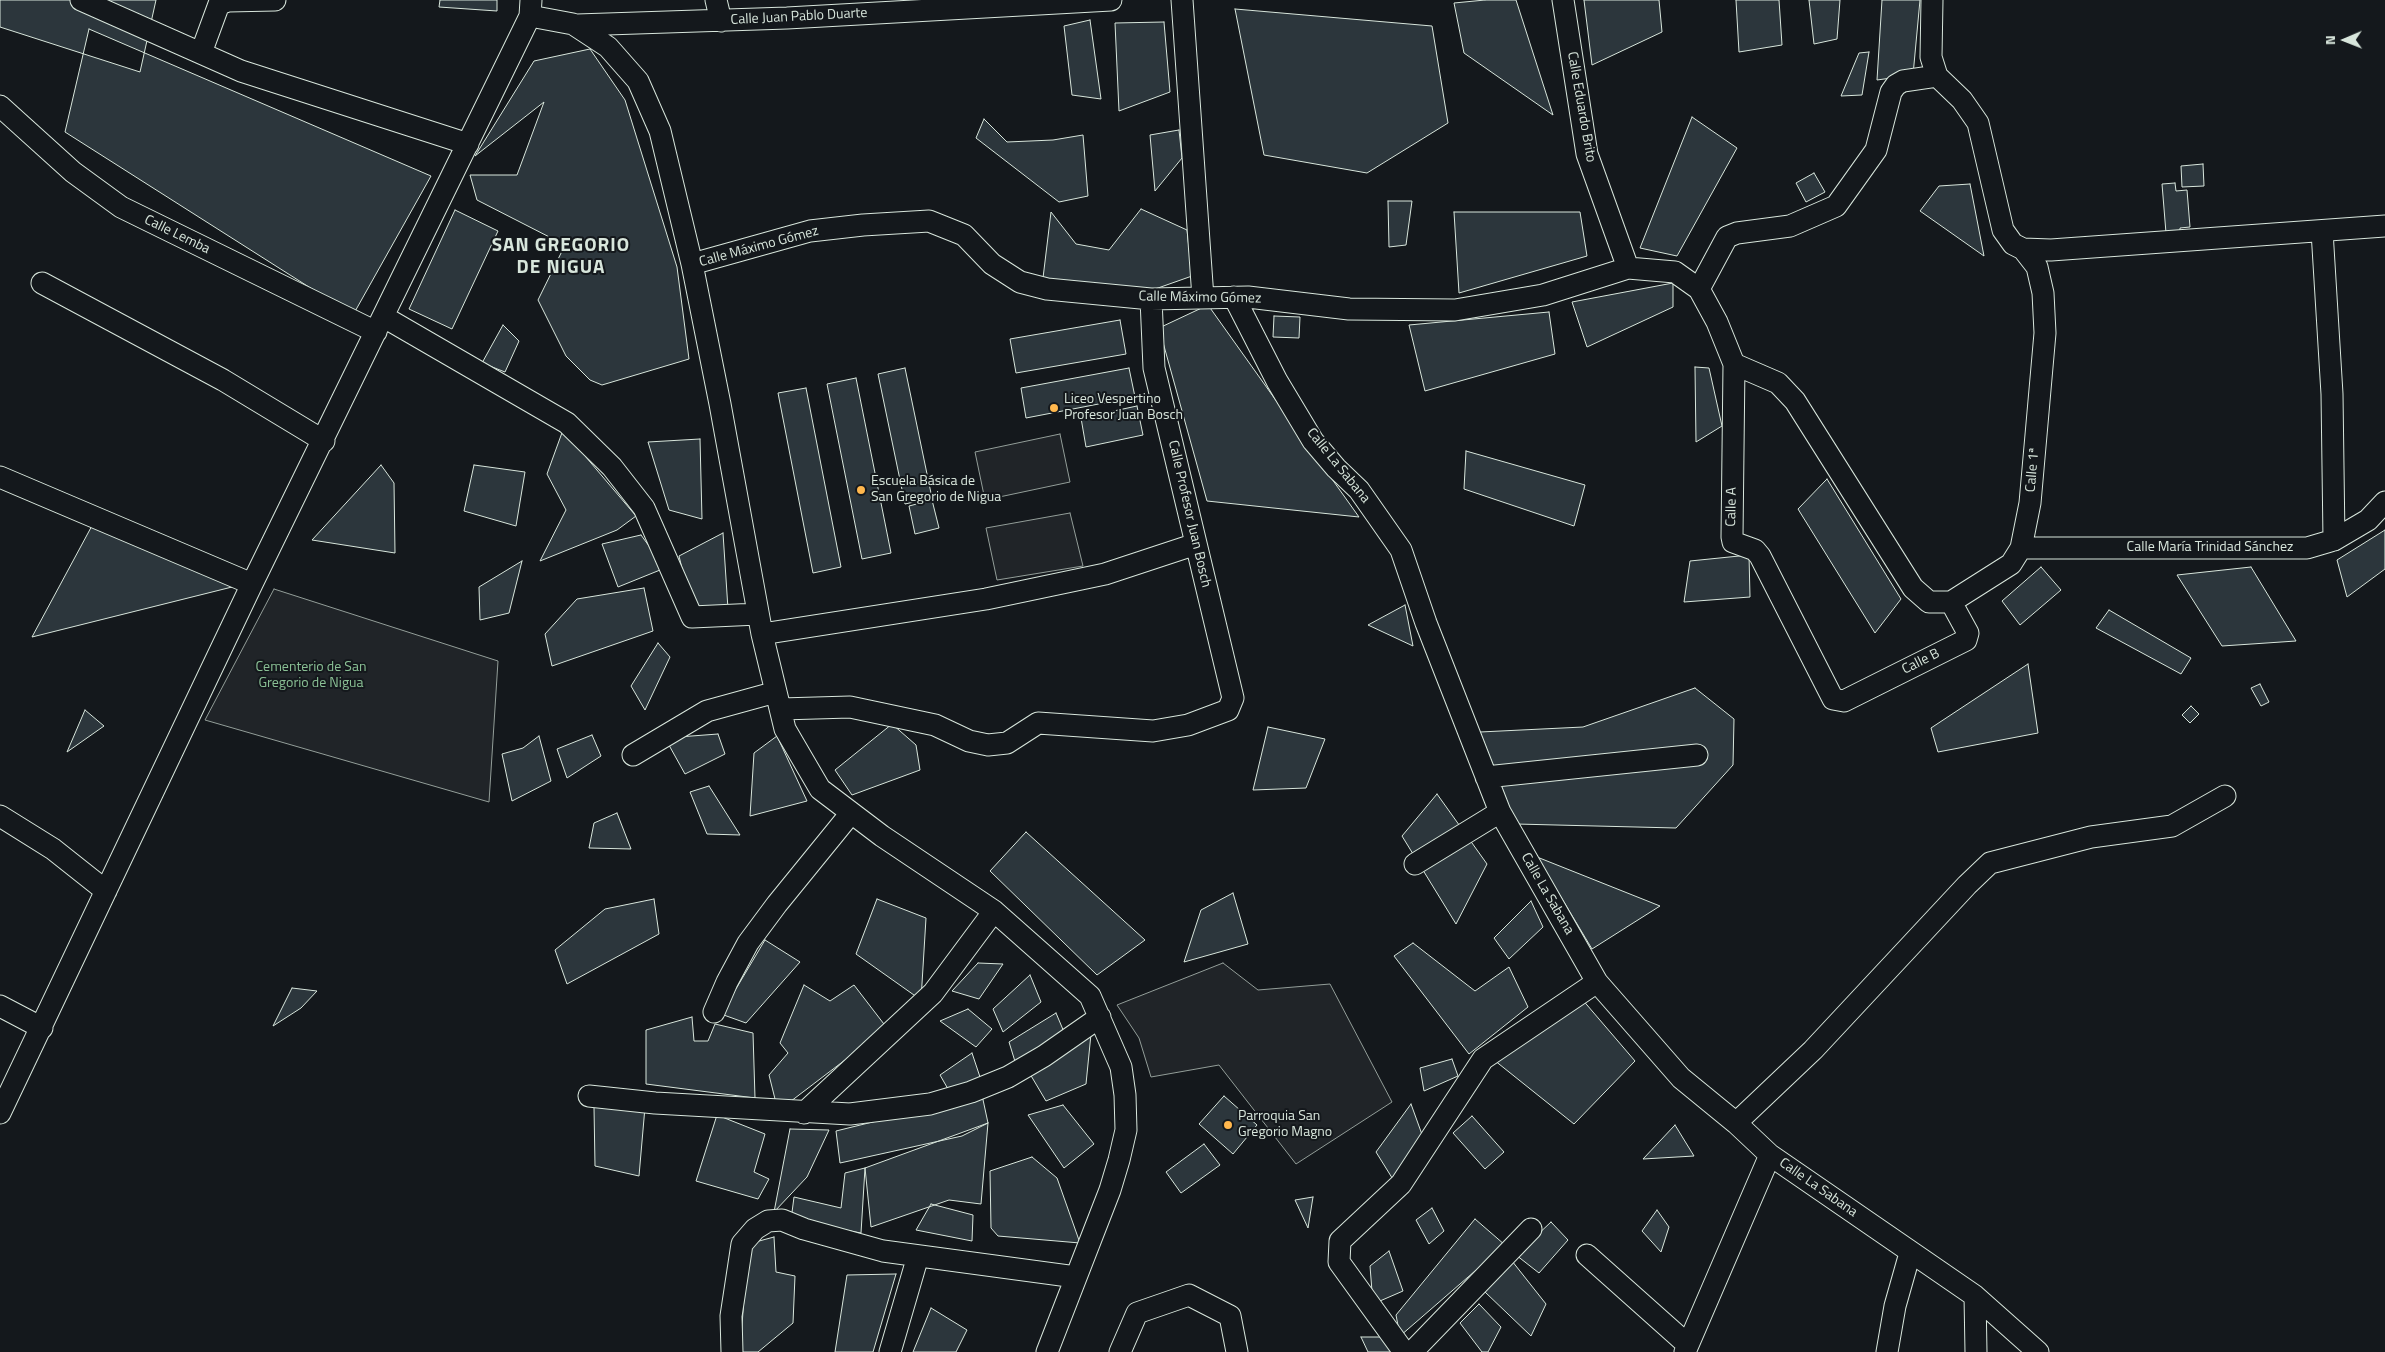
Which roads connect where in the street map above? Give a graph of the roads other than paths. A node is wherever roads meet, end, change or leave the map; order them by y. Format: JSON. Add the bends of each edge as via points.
{"nodes":[{"id":1,"x":81,"y":0,"type":"edge"},
{"id":2,"x":275,"y":0,"type":"edge"},
{"id":3,"x":716,"y":0,"type":"edge"},
{"id":4,"x":1111,"y":0,"type":"edge"},
{"id":5,"x":1182,"y":0,"type":"edge"},
{"id":6,"x":1563,"y":0,"type":"edge"},
{"id":7,"x":1932,"y":0,"type":"edge"},
{"id":8,"x":984,"y":4,"type":"edge"},
{"id":9,"x":530,"y":8,"type":"edge"},
{"id":10,"x":784,"y":9,"type":"edge"},
{"id":11,"x":721,"y":20,"type":"junction"},
{"id":12,"x":577,"y":26,"type":"junction"},
{"id":13,"x":201,"y":53,"type":"junction"},
{"id":14,"x":1937,"y":76,"type":"junction"},
{"id":15,"x":0,"y":106,"type":"edge"},
{"id":16,"x":468,"y":144,"type":"junction"},
{"id":17,"x":2385,"y":226,"type":"edge"},
{"id":18,"x":2322,"y":231,"type":"junction"},
{"id":19,"x":2023,"y":248,"type":"junction"},
{"id":20,"x":692,"y":264,"type":"junction"},
{"id":21,"x":1628,"y":268,"type":"junction"},
{"id":22,"x":42,"y":283,"type":"dead end"},
{"id":23,"x":1699,"y":289,"type":"junction"},
{"id":24,"x":1234,"y":297,"type":"junction"},
{"id":25,"x":1203,"y":298,"type":"junction"},
{"id":26,"x":1151,"y":299,"type":"junction"},
{"id":27,"x":380,"y":324,"type":"junction"},
{"id":28,"x":1734,"y":364,"type":"junction"},
{"id":29,"x":324,"y":441,"type":"junction"},
{"id":30,"x":0,"y":477,"type":"edge"},
{"id":31,"x":2385,"y":502,"type":"edge"},
{"id":32,"x":2334,"y":540,"type":"junction"},
{"id":33,"x":1196,"y":544,"type":"junction"},
{"id":34,"x":2021,"y":548,"type":"junction"},
{"id":35,"x":252,"y":584,"type":"junction"},
{"id":36,"x":1951,"y":602,"type":"junction"},
{"id":37,"x":760,"y":624,"type":"junction"},
{"id":38,"x":778,"y":701,"type":"junction"},
{"id":39,"x":1838,"y":701,"type":"joint"},
{"id":40,"x":633,"y":755,"type":"dead end"},
{"id":41,"x":1697,"y":755,"type":"dead end"},
{"id":42,"x":1486,"y":777,"type":"junction"},
{"id":43,"x":2225,"y":796,"type":"dead end"},
{"id":44,"x":1500,"y":812,"type":"junction"},
{"id":45,"x":851,"y":813,"type":"junction"},
{"id":46,"x":0,"y":816,"type":"edge"},
{"id":47,"x":1415,"y":864,"type":"dead end"},
{"id":48,"x":106,"y":891,"type":"junction"},
{"id":49,"x":994,"y":911,"type":"junction"},
{"id":50,"x":1597,"y":982,"type":"junction"},
{"id":51,"x":0,"y":1006,"type":"edge"},
{"id":52,"x":714,"y":1012,"type":"dead end"},
{"id":53,"x":1100,"y":1016,"type":"junction"},
{"id":54,"x":42,"y":1028,"type":"junction"},
{"id":55,"x":589,"y":1096,"type":"dead end"},
{"id":56,"x":0,"y":1113,"type":"edge"},
{"id":57,"x":804,"y":1113,"type":"junction"},
{"id":58,"x":1736,"y":1123,"type":"junction"},
{"id":59,"x":1770,"y":1155,"type":"junction"},
{"id":60,"x":1531,"y":1229,"type":"dead end"},
{"id":61,"x":1910,"y":1252,"type":"junction"},
{"id":62,"x":1587,"y":1254,"type":"dead end"},
{"id":63,"x":918,"y":1256,"type":"junction"},
{"id":64,"x":1076,"y":1277,"type":"junction"},
{"id":65,"x":1975,"y":1296,"type":"junction"},
{"id":66,"x":1686,"y":1348,"type":"edge"},
{"id":67,"x":732,"y":1352,"type":"edge"},
{"id":68,"x":890,"y":1352,"type":"edge"},
{"id":69,"x":1047,"y":1352,"type":"edge"},
{"id":70,"x":1120,"y":1352,"type":"edge"},
{"id":71,"x":1237,"y":1352,"type":"edge"},
{"id":72,"x":1404,"y":1352,"type":"edge"},
{"id":73,"x":1412,"y":1352,"type":"edge"},
{"id":74,"x":1887,"y":1352,"type":"edge"},
{"id":75,"x":1976,"y":1352,"type":"edge"},
{"id":76,"x":2038,"y":1352,"type":"edge"}],
"edges":[{"from":1,"to":13,"type":"street"},
{"from":2,"to":13,"type":"street","via":[[219,4]]},
{"from":3,"to":11,"type":"street"},
{"from":4,"to":8,"type":"street","name":"Calle Juan Pablo Duarte"},
{"from":5,"to":25,"type":"street"},
{"from":6,"to":21,"type":"street","name":"Calle Eduardo Brito","via":[[1587,154]]},
{"from":7,"to":14,"type":"street","via":[[1931,57]]},
{"from":8,"to":10,"type":"street","name":"Calle Juan Pablo Duarte"},
{"from":9,"to":12,"type":"street"},
{"from":9,"to":16,"type":"street"},
{"from":10,"to":11,"type":"street","name":"Calle Juan Pablo Duarte"},
{"from":11,"to":12,"type":"street","name":"Calle Juan Pablo Duarte"},
{"from":12,"to":20,"type":"street","via":[[608,47],[638,81],[660,131]]},
{"from":13,"to":16,"type":"street","via":[[241,71]]},
{"from":14,"to":19,"type":"street","name":"Calle 1ª","via":[[1962,100],[1978,124],[2003,230],[2013,244]]},
{"from":14,"to":23,"type":"street","via":[[1896,85],[1891,92],[1876,150],[1836,206],[1797,224],[1727,237]]},
{"from":15,"to":27,"type":"street","name":"Calle Lemba","via":[[73,172],[120,207]]},
{"from":16,"to":27,"type":"street"},
{"from":17,"to":18,"type":"street"},
{"from":18,"to":19,"type":"street","via":[[2051,250]]},
{"from":18,"to":32,"type":"street","via":[[2332,394]]},
{"from":19,"to":34,"type":"street","name":"Calle 1ª","via":[[2037,267],[2043,293],[2045,333],[2030,503]]},
{"from":20,"to":26,"type":"street","name":"Calle Máximo Gómez","via":[[810,231],[929,221],[964,235],[992,264],[1020,282],[1047,290]]},
{"from":20,"to":37,"type":"street"},
{"from":21,"to":23,"type":"street","name":"Calle Máximo Gómez","via":[[1675,272]]},
{"from":21,"to":24,"type":"street","name":"Calle Máximo Gómez","via":[[1543,295],[1455,310],[1349,309]]},
{"from":22,"to":29,"type":"street","via":[[223,380]]},
{"from":23,"to":28,"type":"street","name":"Calle Máximo Gómez"},
{"from":24,"to":25,"type":"street","name":"Calle Máximo Gómez"},
{"from":24,"to":42,"type":"street","name":"Calle La Sabana","via":[[1277,381],[1313,441],[1359,490],[1401,550]]},
{"from":25,"to":26,"type":"street","name":"Calle Máximo Gómez"},
{"from":26,"to":33,"type":"street","name":"Calle Profesor Juan Bosch","via":[[1154,368]]},
{"from":27,"to":29,"type":"street"},
{"from":27,"to":37,"type":"street","name":"Calle Lemba","via":[[566,423],[612,467],[644,508],[692,617]]},
{"from":28,"to":36,"type":"street","via":[[1778,383],[1795,401],[1913,588],[1929,602]]},
{"from":28,"to":39,"type":"street","name":"Calle A","via":[[1732,537],[1737,545],[1755,550],[1760,556],[1832,699]]},
{"from":29,"to":35,"type":"street"},
{"from":30,"to":35,"type":"street"},
{"from":31,"to":32,"type":"street","name":"Calle María Trinidad Sánchez","via":[[2368,520]]},
{"from":32,"to":34,"type":"street","name":"Calle María Trinidad Sánchez","via":[[2307,548]]},
{"from":33,"to":37,"type":"street","via":[[1105,574],[995,597]]},
{"from":33,"to":38,"type":"street","name":"Calle Profesor Juan Bosch","via":[[1233,698],[1228,710],[1188,725],[1153,731],[1038,723],[1007,743],[988,745],[934,725],[850,707]]},
{"from":34,"to":36,"type":"street","name":"Calle 1ª","via":[[2011,564]]},
{"from":35,"to":48,"type":"street"},
{"from":36,"to":39,"type":"street","name":"Calle B","via":[[1968,633],[1966,640],[1844,701]]},
{"from":37,"to":38,"type":"street"},
{"from":38,"to":40,"type":"street","via":[[708,711]]},
{"from":38,"to":45,"type":"street","via":[[785,729],[820,789]]},
{"from":41,"to":42,"type":"street"},
{"from":42,"to":44,"type":"street","name":"Calle La Sabana"},
{"from":43,"to":58,"type":"street","via":[[2172,826],[2091,837],[1990,863],[1813,1050]]},
{"from":44,"to":47,"type":"street"},
{"from":44,"to":50,"type":"street","name":"Calle La Sabana"},
{"from":45,"to":49,"type":"street"},
{"from":45,"to":52,"type":"street","via":[[748,943]]},
{"from":46,"to":48,"type":"street","via":[[53,849]]},
{"from":48,"to":54,"type":"street"},
{"from":49,"to":53,"type":"street","via":[[1090,996]]},
{"from":49,"to":57,"type":"street","via":[[933,993]]},
{"from":50,"to":58,"type":"street","name":"Calle La Sabana","via":[[1681,1078]]},
{"from":50,"to":72,"type":"street","via":[[1483,1059],[1401,1184],[1340,1241],[1339,1262]]},
{"from":51,"to":54,"type":"street"},
{"from":53,"to":57,"type":"street","via":[[1022,1069],[971,1092],[930,1104],[850,1114]]},
{"from":53,"to":64,"type":"street","via":[[1121,1067],[1126,1130],[1110,1190]]},
{"from":54,"to":56,"type":"street"},
{"from":55,"to":57,"type":"street"},
{"from":58,"to":59,"type":"street","name":"Calle La Sabana"},
{"from":59,"to":61,"type":"street","name":"Calle La Sabana"},
{"from":59,"to":66,"type":"street"},
{"from":60,"to":73,"type":"street"},
{"from":61,"to":65,"type":"street","name":"Calle La Sabana"},
{"from":61,"to":74,"type":"street","via":[[1895,1306]]},
{"from":62,"to":66,"type":"street"},
{"from":63,"to":64,"type":"street"},
{"from":63,"to":67,"type":"street","via":[[864,1246],[782,1220],[768,1221],[742,1244],[731,1316]]},
{"from":63,"to":68,"type":"street"},
{"from":64,"to":69,"type":"street"},
{"from":65,"to":75,"type":"street"},
{"from":65,"to":76,"type":"street","name":"Calle La Sabana"},
{"from":70,"to":71,"type":"street","via":[[1137,1313],[1189,1295],[1230,1316]]}]}
